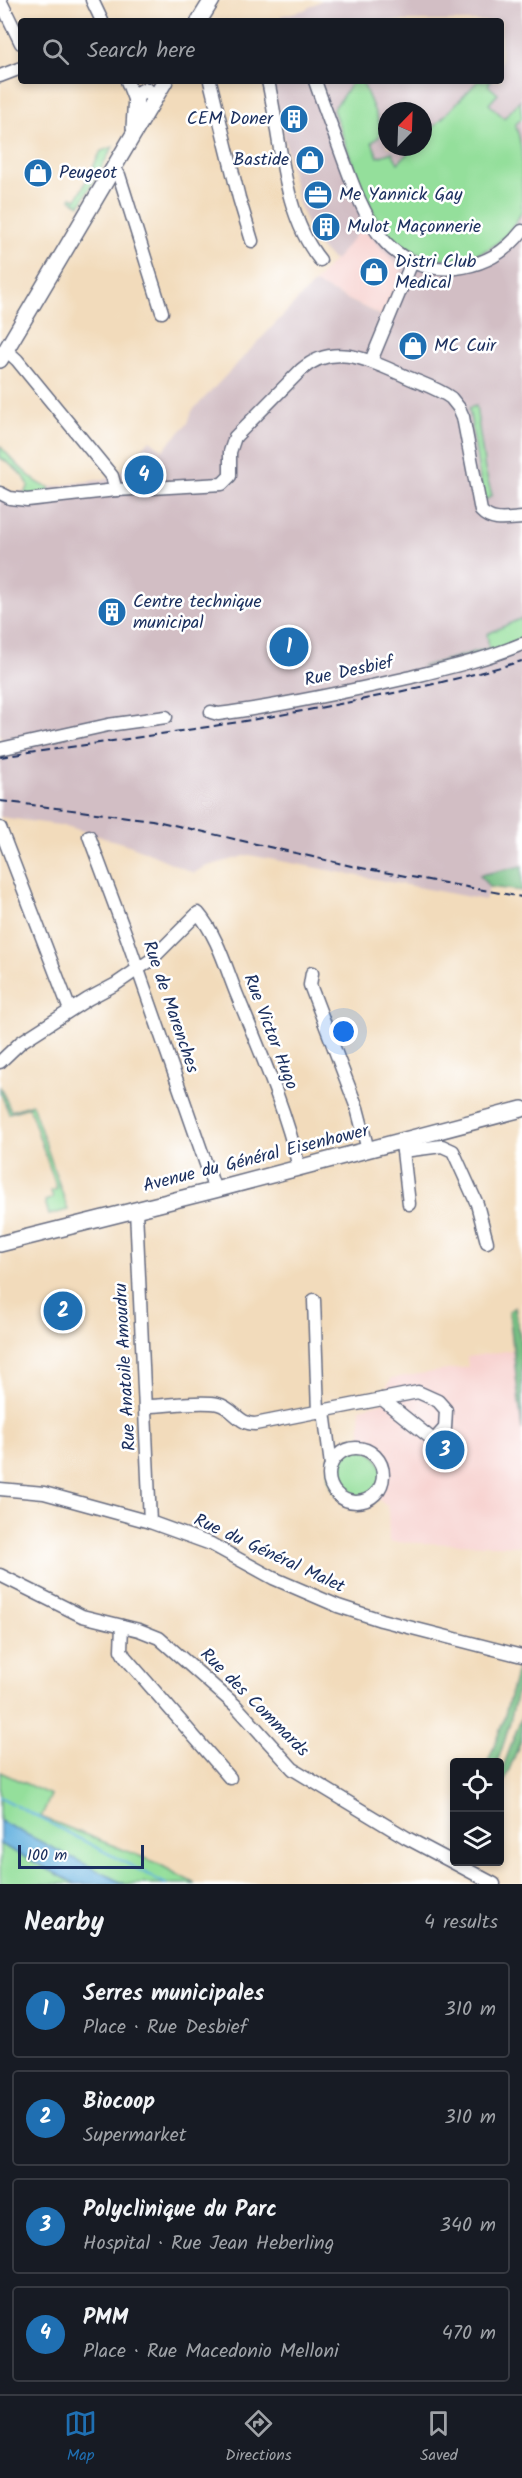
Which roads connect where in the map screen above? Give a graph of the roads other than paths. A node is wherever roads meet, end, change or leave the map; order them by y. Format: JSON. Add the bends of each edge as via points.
{"nodes":[{"id":1,"x":0,"y":0,"type":"edge"},
{"id":2,"x":92,"y":0,"type":"edge"},
{"id":3,"x":212,"y":0,"type":"edge"},
{"id":4,"x":101,"y":18,"type":"edge"},
{"id":5,"x":201,"y":18,"type":"edge"},
{"id":6,"x":18,"y":37,"type":"edge"},
{"id":7,"x":18,"y":69,"type":"edge"},
{"id":8,"x":0,"y":76,"type":"edge"},
{"id":9,"x":131,"y":84,"type":"edge"},
{"id":10,"x":161,"y":84,"type":"edge"},
{"id":11,"x":211,"y":84,"type":"edge"},
{"id":12,"x":269,"y":84,"type":"edge"},
{"id":13,"x":316,"y":84,"type":"edge"},
{"id":14,"x":145,"y":95,"type":"edge"},
{"id":15,"x":112,"y":170,"type":"junction"},
{"id":16,"x":522,"y":231,"type":"edge"},
{"id":17,"x":252,"y":241,"type":"dead end"},
{"id":18,"x":320,"y":260,"type":"dead end"},
{"id":19,"x":412,"y":262,"type":"junction"},
{"id":20,"x":162,"y":312,"type":"dead end"},
{"id":21,"x":3,"y":355,"type":"edge"},
{"id":22,"x":371,"y":361,"type":"junction"},
{"id":23,"x":116,"y":490,"type":"junction"},
{"id":24,"x":0,"y":493,"type":"edge"},
{"id":25,"x":522,"y":518,"type":"edge"},
{"id":26,"x":522,"y":644,"type":"edge"},
{"id":27,"x":211,"y":712,"type":"dead end"},
{"id":28,"x":166,"y":717,"type":"dead end"},
{"id":29,"x":0,"y":749,"type":"edge"},
{"id":30,"x":0,"y":828,"type":"edge"},
{"id":31,"x":89,"y":836,"type":"dead end"},
{"id":32,"x":138,"y":969,"type":"junction"},
{"id":33,"x":312,"y":973,"type":"dead end"},
{"id":34,"x":70,"y":1010,"type":"junction"},
{"id":35,"x":0,"y":1062,"type":"edge"},
{"id":36,"x":522,"y":1109,"type":"edge"},
{"id":37,"x":402,"y":1146,"type":"junction"},
{"id":38,"x":368,"y":1150,"type":"junction"},
{"id":39,"x":299,"y":1168,"type":"junction"},
{"id":40,"x":215,"y":1190,"type":"junction"},
{"id":41,"x":409,"y":1204,"type":"dead end"},
{"id":42,"x":136,"y":1210,"type":"junction"},
{"id":43,"x":487,"y":1242,"type":"dead end"},
{"id":44,"x":0,"y":1244,"type":"edge"},
{"id":45,"x":314,"y":1300,"type":"dead end"},
{"id":46,"x":382,"y":1399,"type":"junction"},
{"id":47,"x":146,"y":1406,"type":"junction"},
{"id":48,"x":321,"y":1411,"type":"junction"},
{"id":49,"x":435,"y":1439,"type":"junction"},
{"id":50,"x":447,"y":1451,"type":"dead end"},
{"id":51,"x":331,"y":1466,"type":"junction"},
{"id":52,"x":0,"y":1489,"type":"edge"},
{"id":53,"x":150,"y":1522,"type":"junction"},
{"id":54,"x":0,"y":1575,"type":"edge"},
{"id":55,"x":122,"y":1626,"type":"junction"},
{"id":56,"x":522,"y":1656,"type":"edge"},
{"id":57,"x":230,"y":1778,"type":"dead end"},
{"id":58,"x":494,"y":1884,"type":"edge"}],
"edges":[{"from":1,"to":6,"type":"street"},
{"from":2,"to":4,"type":"street"},
{"from":3,"to":5,"type":"main road"},
{"from":7,"to":8,"type":"street"},
{"from":9,"to":14,"type":"street"},
{"from":10,"to":14,"type":"main road"},
{"from":11,"to":17,"type":"street"},
{"from":12,"to":18,"type":"street","via":[[291,201],[303,235]]},
{"from":13,"to":19,"type":"street","via":[[358,201],[386,243]]},
{"from":14,"to":15,"type":"main road","via":[[134,130]]},
{"from":15,"to":20,"type":"street","via":[[119,176]]},
{"from":15,"to":21,"type":"main road"},
{"from":16,"to":19,"type":"street","via":[[501,253],[476,264],[447,269]]},
{"from":19,"to":22,"type":"street"},
{"from":21,"to":23,"type":"street","via":[[17,360],[112,476]]},
{"from":22,"to":23,"type":"street","via":[[330,355],[301,369],[235,437],[230,452],[230,476],[222,484]]},
{"from":22,"to":25,"type":"street","via":[[454,401],[463,417],[480,511],[494,519]]},
{"from":23,"to":24,"type":"street","via":[[27,500]]},
{"from":26,"to":27,"type":"street","name":"Rue Desbief","via":[[452,667],[347,692],[270,707]]},
{"from":28,"to":29,"type":"street","via":[[108,725]]},
{"from":30,"to":34,"type":"street"},
{"from":31,"to":32,"type":"street","name":"Rue de Marenches"},
{"from":32,"to":34,"type":"street"},
{"from":32,"to":39,"type":"street","name":"Rue Victor Hugo","via":[[198,913],[205,921],[262,1056]]},
{"from":32,"to":40,"type":"street","name":"Rue de Marenches"},
{"from":33,"to":38,"type":"street","via":[[310,985],[357,1108]]},
{"from":34,"to":35,"type":"street","via":[[21,1042]]},
{"from":36,"to":37,"type":"main road","name":"Avenue du Général Eisenhower"},
{"from":37,"to":38,"type":"main road","name":"Avenue du Général Eisenhower"},
{"from":37,"to":41,"type":"street"},
{"from":37,"to":43,"type":"street","via":[[442,1146],[453,1151],[477,1204]]},
{"from":38,"to":39,"type":"main road","name":"Avenue du Général Eisenhower"},
{"from":39,"to":40,"type":"main road","name":"Avenue du Général Eisenhower"},
{"from":40,"to":42,"type":"main road","name":"Avenue du Général Eisenhower"},
{"from":42,"to":44,"type":"main road","name":"Avenue du Général Eisenhower"},
{"from":42,"to":47,"type":"street","name":"Rue Anatoile Amoudru"},
{"from":45,"to":48,"type":"street"},
{"from":46,"to":48,"type":"street"},
{"from":46,"to":49,"type":"street"},
{"from":46,"to":49,"type":"street","via":[[418,1392],[438,1401],[446,1410],[447,1422]]},
{"from":47,"to":48,"type":"street","via":[[219,1404],[248,1424]]},
{"from":47,"to":53,"type":"street","name":"Rue Anatoile Amoudru"},
{"from":48,"to":51,"type":"street"},
{"from":49,"to":50,"type":"street"},
{"from":51,"to":51,"type":"street","via":[[330,1483],[348,1501],[366,1501],[383,1482],[381,1464],[369,1451],[351,1449]]},
{"from":52,"to":53,"type":"street","name":"Rue du Général Malet","via":[[44,1493]]},
{"from":53,"to":56,"type":"street","name":"Rue du Général Malet","via":[[211,1544],[298,1590],[338,1606]]},
{"from":54,"to":55,"type":"street","name":"Rue des Commards","via":[[74,1613]]},
{"from":55,"to":57,"type":"street","via":[[121,1650],[125,1657]]},
{"from":55,"to":58,"type":"street","name":"Rue des Commards","via":[[151,1633],[172,1648],[236,1705],[302,1776]]}]}
